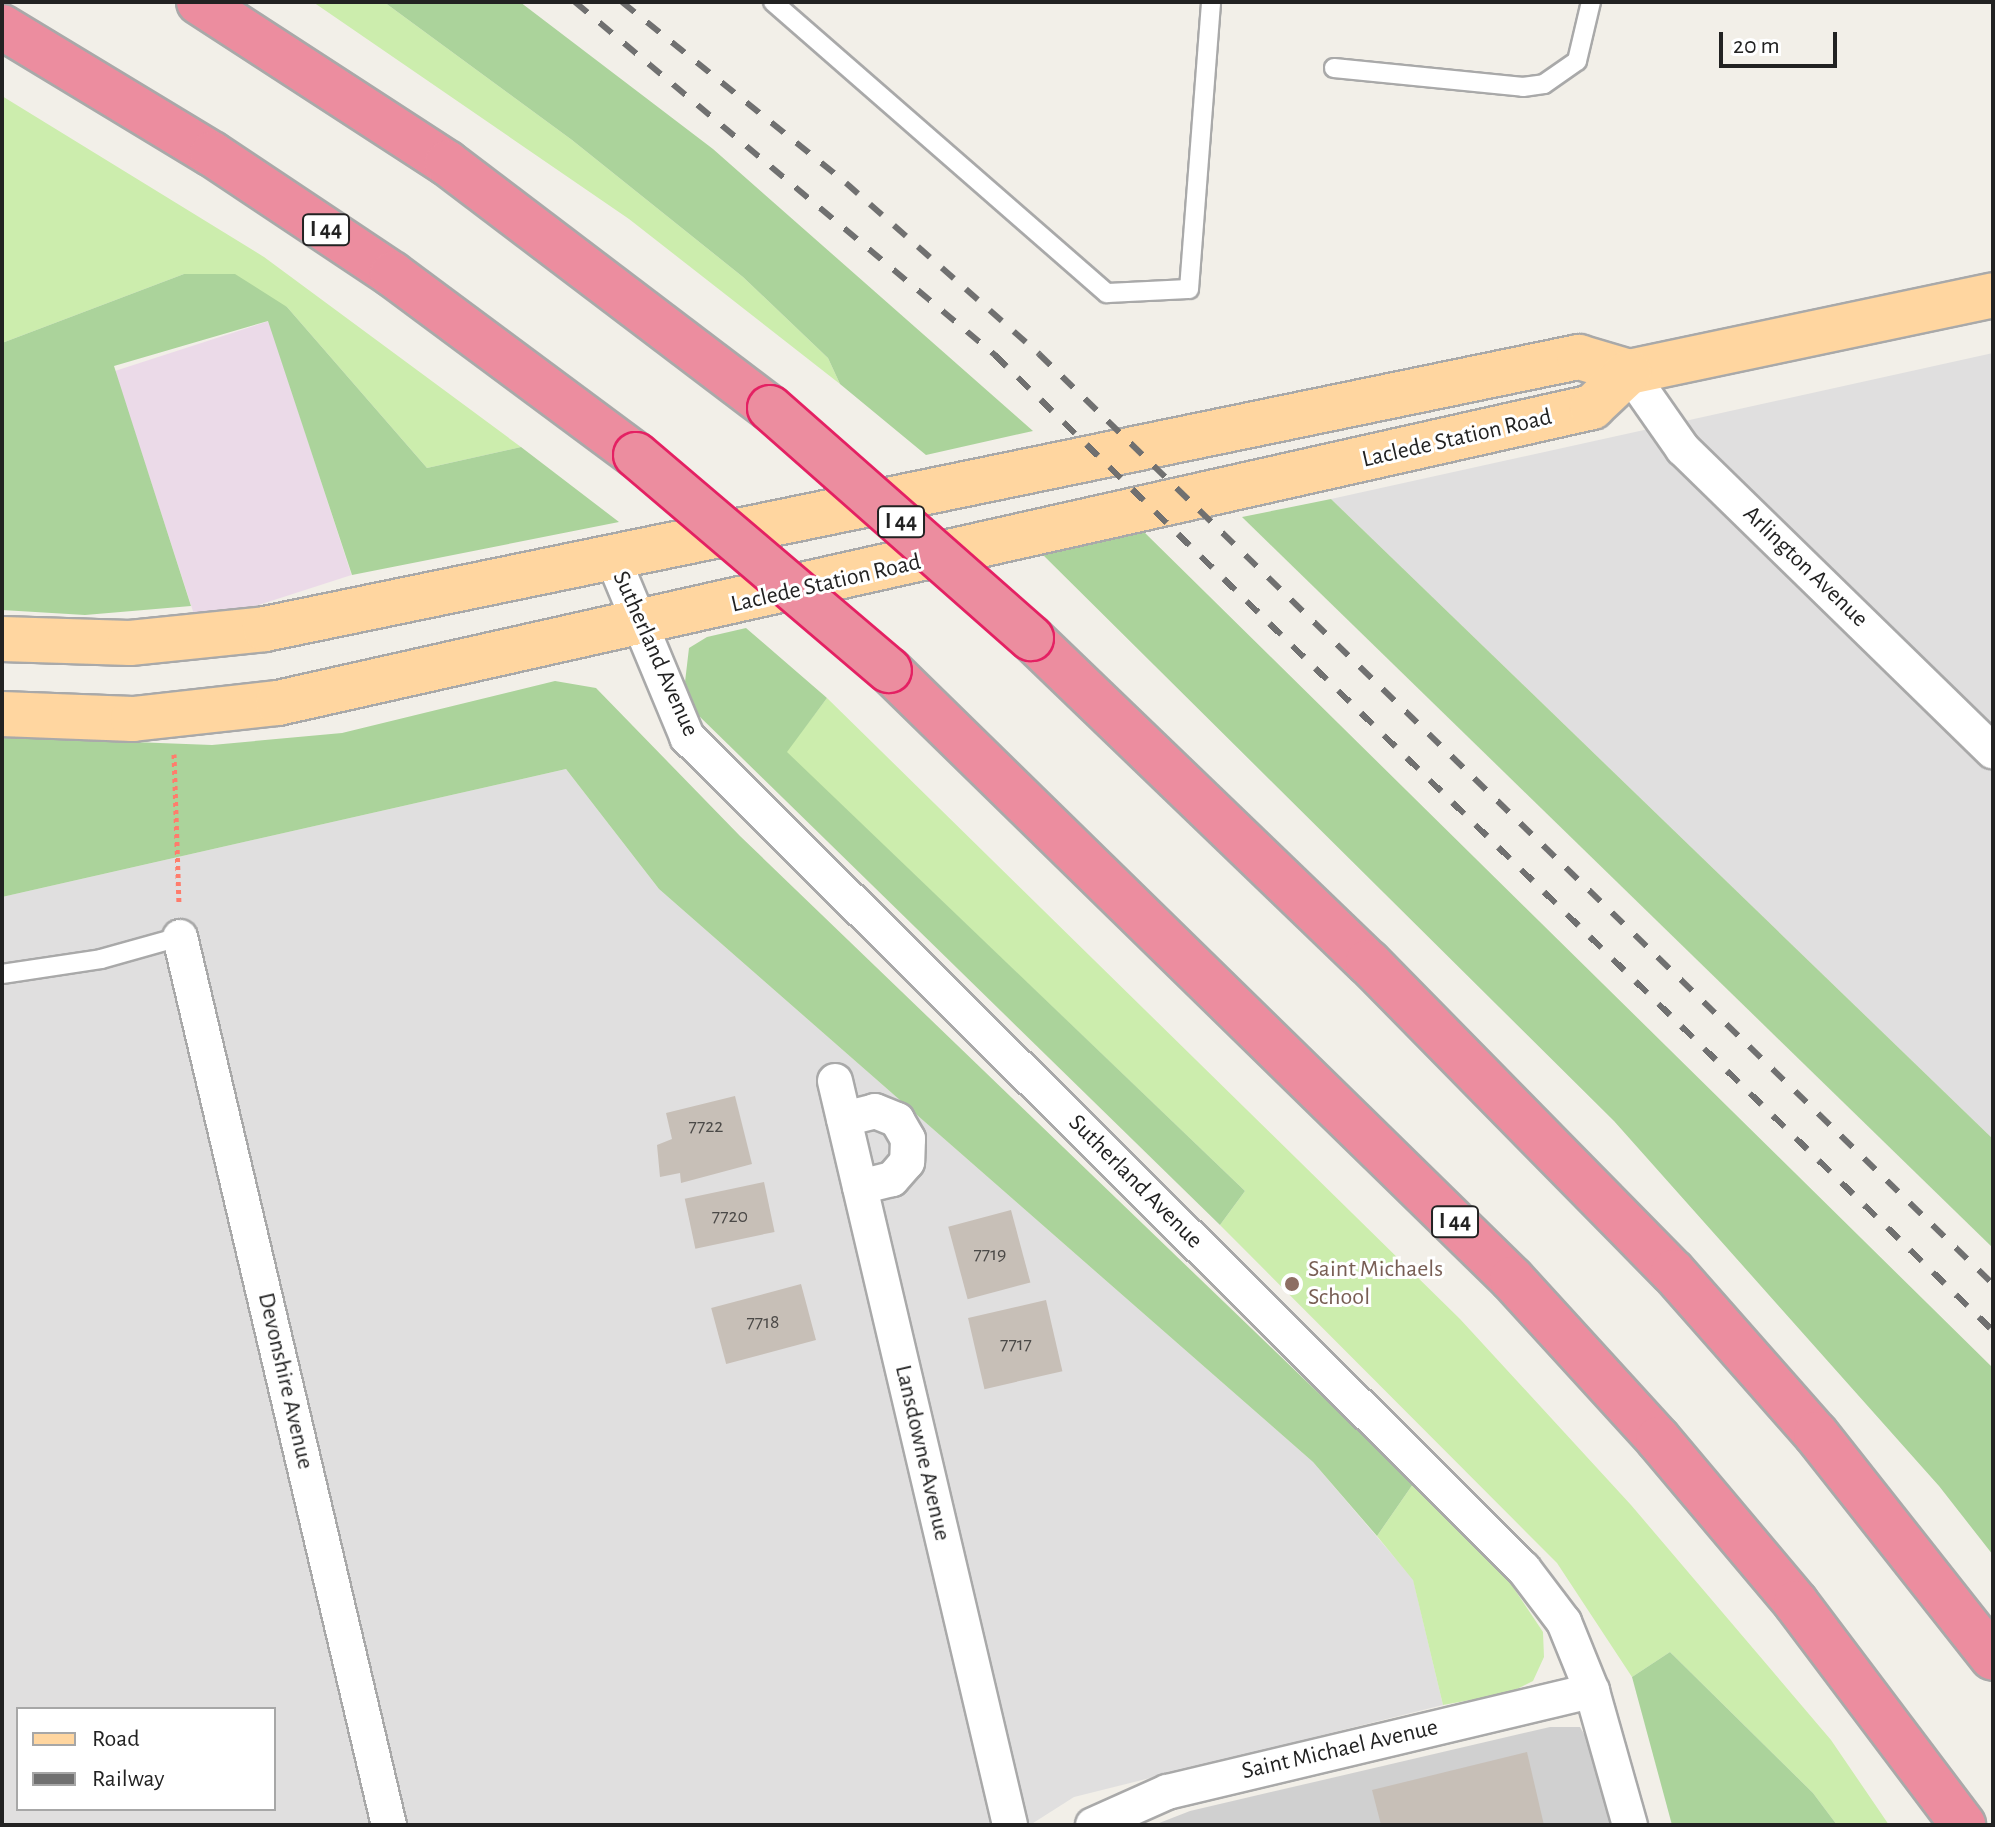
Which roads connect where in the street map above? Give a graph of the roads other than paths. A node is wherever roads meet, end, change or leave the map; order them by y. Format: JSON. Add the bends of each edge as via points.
{"nodes":[{"id":1,"x":199,"y":2,"type":"edge"},
{"id":2,"x":773,"y":2,"type":"edge"},
{"id":3,"x":1211,"y":2,"type":"edge"},
{"id":4,"x":1591,"y":2,"type":"edge"},
{"id":5,"x":2,"y":27,"type":"edge"},
{"id":6,"x":1334,"y":68,"type":"dead end"},
{"id":7,"x":1989,"y":299,"type":"edge"},
{"id":8,"x":1629,"y":372,"type":"junction"},
{"id":9,"x":611,"y":554,"type":"junction"},
{"id":10,"x":640,"y":625,"type":"junction"},
{"id":11,"x":2,"y":639,"type":"edge"},
{"id":12,"x":2,"y":714,"type":"edge"},
{"id":13,"x":1993,"y":751,"type":"edge"},
{"id":14,"x":180,"y":937,"type":"joint"},
{"id":15,"x":2,"y":974,"type":"edge"},
{"id":16,"x":835,"y":1081,"type":"dead end"},
{"id":17,"x":844,"y":1119,"type":"junction"},
{"id":18,"x":860,"y":1187,"type":"junction"},
{"id":19,"x":1993,"y":1658,"type":"edge"},
{"id":20,"x":1592,"y":1691,"type":"junction"},
{"id":21,"x":389,"y":1825,"type":"edge"},
{"id":22,"x":1010,"y":1825,"type":"edge"},
{"id":23,"x":1093,"y":1825,"type":"edge"},
{"id":24,"x":1630,"y":1825,"type":"edge"},
{"id":25,"x":1963,"y":1825,"type":"edge"}],
"edges":[{"from":1,"to":19,"type":"highway","number":"I 44","bridge":true,"via":[[447,163],[770,408],[1031,638],[1368,962],[1673,1272],[1816,1434]]},
{"from":2,"to":3,"type":"lane","via":[[1107,293],[1189,289]]},
{"from":4,"to":6,"type":"lane","via":[[1577,61],[1544,84],[1523,87]]},
{"from":5,"to":25,"type":"highway","number":"I 44","bridge":true,"via":[[212,154],[392,274],[636,455],[889,670],[1512,1279],[1658,1439],[1796,1603]]},
{"from":7,"to":8,"type":"main road"},
{"from":8,"to":9,"type":"main road","via":[[1579,357]]},
{"from":8,"to":10,"type":"main road","name":"Laclede Station Road","via":[[1592,407]]},
{"from":8,"to":13,"type":"street","name":"Arlington Avenue","via":[[1683,449]]},
{"from":9,"to":10,"type":"street","name":"Sutherland Avenue"},
{"from":9,"to":11,"type":"main road","via":[[265,629],[130,643]]},
{"from":10,"to":12,"type":"main road","name":"Laclede Station Road","via":[[278,703],[133,719]]},
{"from":10,"to":20,"type":"street","name":"Sutherland Avenue","via":[[687,737],[1523,1568],[1564,1622]]},
{"from":14,"to":15,"type":"lane","via":[[101,959]]},
{"from":14,"to":21,"type":"street","name":"Devonshire Avenue"},
{"from":16,"to":17,"type":"street","name":"Lansdowne Avenue"},
{"from":17,"to":18,"type":"street","name":"Lansdowne Avenue"},
{"from":17,"to":18,"type":"street","via":[[875,1111],[897,1120],[908,1139],[907,1162],[892,1179]]},
{"from":18,"to":22,"type":"street","name":"Lansdowne Avenue"},
{"from":20,"to":23,"type":"street","name":"Saint Michael Avenue","via":[[1167,1792]]},
{"from":20,"to":24,"type":"street","name":"Sutherland Avenue"}]}
